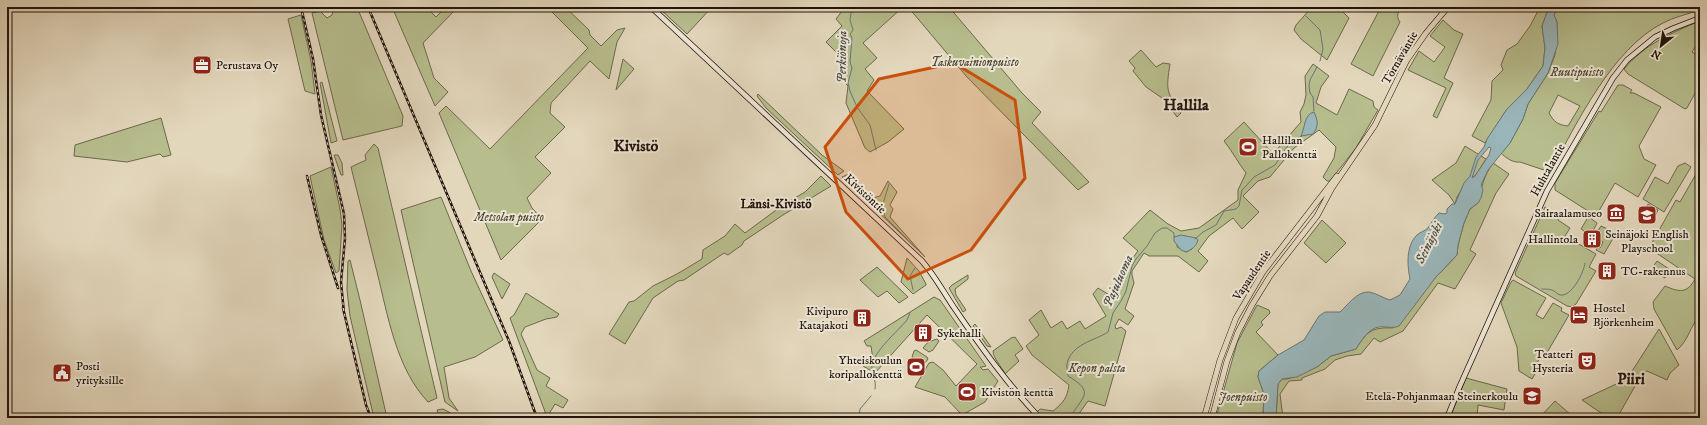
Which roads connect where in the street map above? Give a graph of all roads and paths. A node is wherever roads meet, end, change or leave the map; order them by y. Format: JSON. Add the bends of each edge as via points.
{"nodes":[{"id":1,"x":651,"y":7,"type":"edge"},
{"id":2,"x":1448,"y":7,"type":"edge"},
{"id":3,"x":1700,"y":18,"type":"edge"},
{"id":4,"x":1386,"y":101,"type":"joint"},
{"id":5,"x":1350,"y":162,"type":"junction"},
{"id":6,"x":1040,"y":418,"type":"edge"},
{"id":7,"x":1204,"y":418,"type":"edge"},
{"id":8,"x":1212,"y":418,"type":"edge"},
{"id":9,"x":1447,"y":418,"type":"edge"}],
"edges":[{"from":1,"to":6,"type":"main road","name":"Kivistöntie","via":[[922,261],[1007,381]]},
{"from":2,"to":4,"type":"main road","name":"Törnäväntie","via":[[1411,54]]},
{"from":3,"to":9,"type":"main road","name":"Huhtalantie","via":[[1654,37],[1627,60],[1613,78],[1547,191]]},
{"from":4,"to":5,"type":"main road","name":"Vapaudentie","via":[[1366,139]]},
{"from":5,"to":7,"type":"main road","name":"Vapaudentie","via":[[1319,198],[1248,296],[1227,340]]},
{"from":5,"to":8,"type":"main road","name":"Vapaudentie","via":[[1316,216],[1270,276],[1246,315],[1227,361]]}]}
